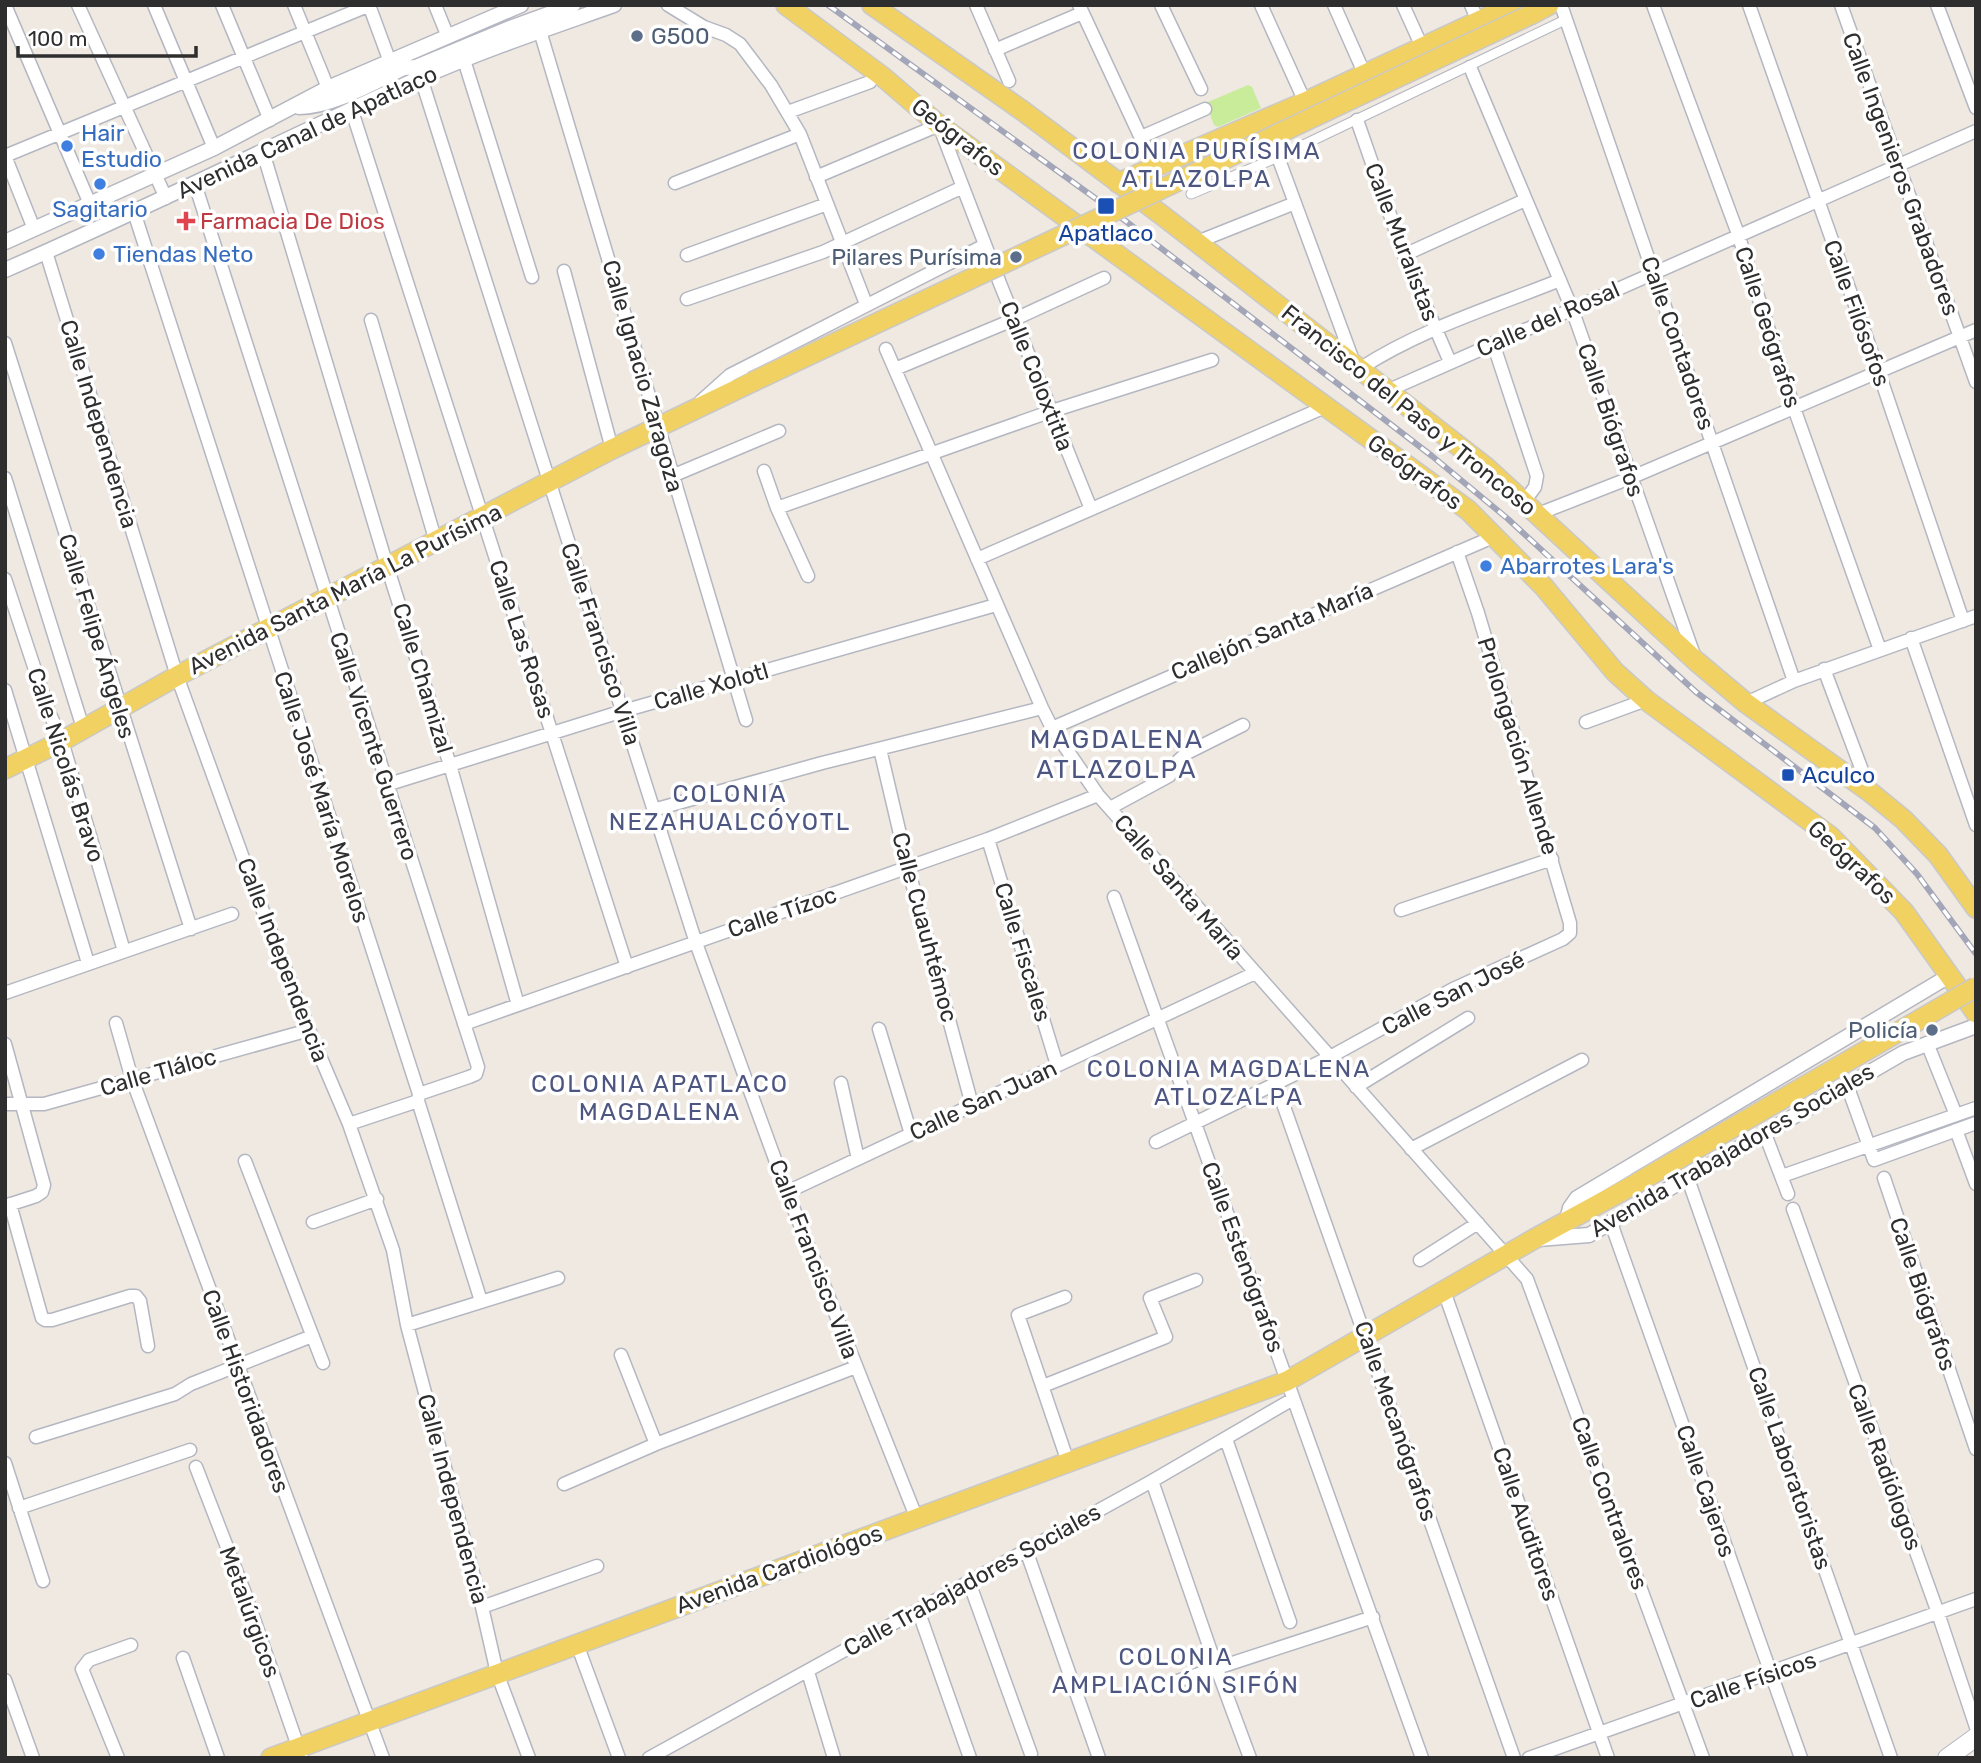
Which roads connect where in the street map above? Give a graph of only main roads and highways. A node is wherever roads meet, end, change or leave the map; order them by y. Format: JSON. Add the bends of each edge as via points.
{"nodes":[{"id":1,"x":786,"y":5,"type":"edge"},
{"id":2,"x":872,"y":5,"type":"edge"},
{"id":3,"x":1513,"y":5,"type":"edge"},
{"id":4,"x":1541,"y":9,"type":"edge"},
{"id":5,"x":1475,"y":13,"type":"edge"},
{"id":6,"x":1118,"y":183,"type":"junction"},
{"id":7,"x":5,"y":769,"type":"edge"},
{"id":8,"x":1976,"y":908,"type":"edge"},
{"id":9,"x":1976,"y":987,"type":"edge"},
{"id":10,"x":1976,"y":1013,"type":"edge"},
{"id":11,"x":1290,"y":1390,"type":"joint"},
{"id":12,"x":1976,"y":1737,"type":"edge"},
{"id":13,"x":300,"y":1753,"type":"edge"},
{"id":14,"x":271,"y":1758,"type":"edge"},
{"id":15,"x":1947,"y":1758,"type":"edge"}],
"edges":[{"from":1,"to":10,"type":"main road","name":"Geógrafos","via":[[939,125],[1468,510],[1544,587],[1615,672],[1830,836],[1904,912]]},
{"from":2,"to":6,"type":"main road","name":"Francisco del Paso y Troncoso"},
{"from":3,"to":5,"type":"main road"},
{"from":4,"to":7,"type":"main road","name":"Avenida Santa María La Purísima","bridge":true,"via":[[612,449]]},
{"from":5,"to":6,"type":"main road","via":[[1422,47],[1365,75]]},
{"from":6,"to":8,"type":"main road","name":"Francisco del Paso y Troncoso","via":[[1487,468],[1696,661],[1903,819],[1938,855]]},
{"from":9,"to":11,"type":"main road","name":"Avenida Trabajadores Sociales","bridge":true,"via":[[1366,1336]]},
{"from":11,"to":13,"type":"main road","name":"Avenida Cardiológos","via":[[1068,1462],[369,1721]]},
{"from":12,"to":15,"type":"main road"},
{"from":13,"to":14,"type":"main road","name":"Avenida Cardiológos"}]}
